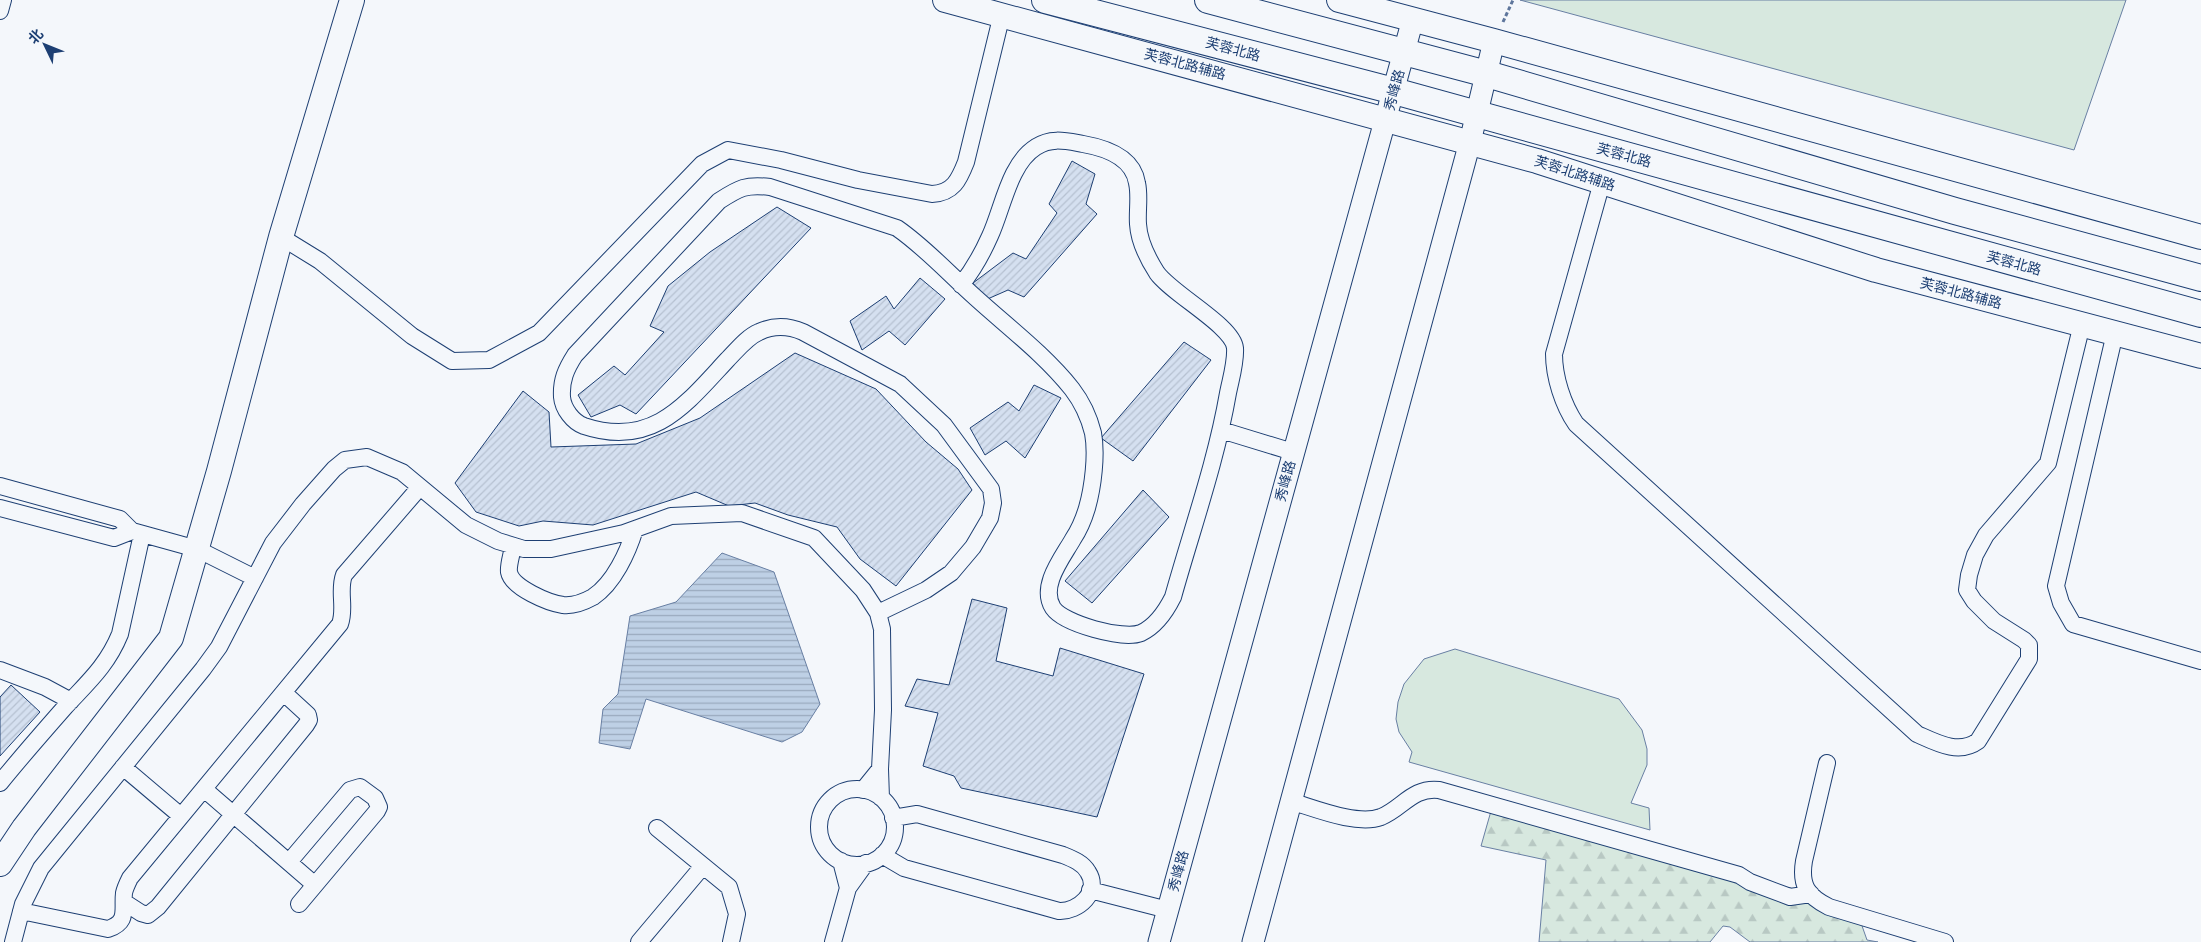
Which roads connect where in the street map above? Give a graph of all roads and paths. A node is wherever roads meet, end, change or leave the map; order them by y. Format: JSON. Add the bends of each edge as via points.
{"nodes":[{"id":1,"x":3,"y":0,"type":"edge"},
{"id":2,"x":352,"y":0,"type":"edge"},
{"id":3,"x":945,"y":0,"type":"edge"},
{"id":4,"x":1046,"y":0,"type":"edge"},
{"id":5,"x":1208,"y":0,"type":"edge"},
{"id":6,"x":1339,"y":0,"type":"edge"},
{"id":7,"x":0,"y":11,"type":"edge"},
{"id":8,"x":1002,"y":14,"type":"junction"},
{"id":9,"x":1413,"y":19,"type":"junction"},
{"id":10,"x":1494,"y":41,"type":"junction"},
{"id":11,"x":1404,"y":52,"type":"junction"},
{"id":12,"x":1487,"y":74,"type":"junction"},
{"id":13,"x":1394,"y":91,"type":"junction"},
{"id":14,"x":1477,"y":114,"type":"junction"},
{"id":15,"x":1386,"y":119,"type":"junction"},
{"id":16,"x":1470,"y":142,"type":"junction"},
{"id":17,"x":1602,"y":182,"type":"junction"},
{"id":18,"x":281,"y":237,"type":"junction"},
{"id":19,"x":2201,"y":237,"type":"edge"},
{"id":20,"x":2201,"y":278,"type":"edge"},
{"id":21,"x":962,"y":285,"type":"junction"},
{"id":22,"x":2201,"y":314,"type":"edge"},
{"id":23,"x":2082,"y":324,"type":"junction"},
{"id":24,"x":2115,"y":333,"type":"junction"},
{"id":25,"x":2201,"y":356,"type":"edge"},
{"id":26,"x":1221,"y":430,"type":"junction"},
{"id":27,"x":1293,"y":452,"type":"junction"},
{"id":28,"x":0,"y":486,"type":"edge"},
{"id":29,"x":420,"y":487,"type":"junction"},
{"id":30,"x":0,"y":508,"type":"edge"},
{"id":31,"x":635,"y":529,"type":"junction"},
{"id":32,"x":137,"y":532,"type":"junction"},
{"id":33,"x":513,"y":546,"type":"junction"},
{"id":34,"x":196,"y":549,"type":"junction"},
{"id":35,"x":255,"y":578,"type":"junction"},
{"id":36,"x":878,"y":613,"type":"junction"},
{"id":37,"x":2201,"y":661,"type":"edge"},
{"id":38,"x":0,"y":670,"type":"edge"},
{"id":39,"x":284,"y":693,"type":"junction"},
{"id":40,"x":71,"y":701,"type":"junction"},
{"id":41,"x":1828,"y":763,"type":"dead end"},
{"id":42,"x":123,"y":767,"type":"junction"},
{"id":43,"x":880,"y":768,"type":"junction"},
{"id":44,"x":0,"y":783,"type":"edge"},
{"id":45,"x":204,"y":789,"type":"junction"},
{"id":46,"x":862,"y":790,"type":"junction"},
{"id":47,"x":881,"y":798,"type":"junction"},
{"id":48,"x":1290,"y":801,"type":"junction"},
{"id":49,"x":234,"y":814,"type":"junction"},
{"id":50,"x":181,"y":816,"type":"junction"},
{"id":51,"x":893,"y":818,"type":"junction"},
{"id":52,"x":657,"y":828,"type":"dead end"},
{"id":53,"x":882,"y":855,"type":"junction"},
{"id":54,"x":841,"y":861,"type":"junction"},
{"id":55,"x":289,"y":862,"type":"junction"},
{"id":56,"x":866,"y":863,"type":"junction"},
{"id":57,"x":0,"y":864,"type":"edge"},
{"id":58,"x":703,"y":866,"type":"junction"},
{"id":59,"x":315,"y":885,"type":"junction"},
{"id":60,"x":848,"y":888,"type":"junction"},
{"id":61,"x":1090,"y":890,"type":"junction"},
{"id":62,"x":1811,"y":894,"type":"junction"},
{"id":63,"x":124,"y":902,"type":"junction"},
{"id":64,"x":299,"y":904,"type":"dead end"},
{"id":65,"x":1168,"y":910,"type":"junction"},
{"id":66,"x":21,"y":911,"type":"junction"},
{"id":67,"x":1941,"y":941,"type":"edge"},
{"id":68,"x":13,"y":942,"type":"edge"},
{"id":69,"x":638,"y":942,"type":"edge"},
{"id":70,"x":731,"y":942,"type":"edge"},
{"id":71,"x":833,"y":942,"type":"edge"},
{"id":72,"x":1159,"y":942,"type":"edge"},
{"id":73,"x":1252,"y":942,"type":"edge"}],
"edges":[{"from":1,"to":7,"type":"street"},
{"from":2,"to":18,"type":"main road"},
{"from":3,"to":8,"type":"main road","name":"芙蓉北路辅路"},
{"from":4,"to":13,"type":"main road","name":"芙蓉北路"},
{"from":5,"to":11,"type":"main road"},
{"from":6,"to":9,"type":"main road"},
{"from":8,"to":15,"type":"main road","name":"芙蓉北路辅路"},
{"from":8,"to":18,"type":"street","via":[[966,162],[952,188],[943,194],[932,194],[728,150],[702,164],[539,333],[489,360],[452,361],[412,336],[320,261]]},
{"from":9,"to":10,"type":"main road"},
{"from":9,"to":11,"type":"street","name":"秀峰路"},
{"from":10,"to":12,"type":"street"},
{"from":10,"to":19,"type":"main road"},
{"from":11,"to":12,"type":"main road"},
{"from":11,"to":13,"type":"street","name":"秀峰路"},
{"from":12,"to":14,"type":"street"},
{"from":12,"to":20,"type":"main road","via":[[1955,212]]},
{"from":13,"to":14,"type":"main road","name":"芙蓉北路"},
{"from":13,"to":15,"type":"street","name":"秀峰路"},
{"from":14,"to":16,"type":"street"},
{"from":14,"to":22,"type":"main road","name":"芙蓉北路"},
{"from":15,"to":16,"type":"main road","name":"芙蓉北路辅路"},
{"from":15,"to":27,"type":"street","name":"秀峰路"},
{"from":16,"to":17,"type":"main road","name":"芙蓉北路辅路"},
{"from":16,"to":48,"type":"street"},
{"from":17,"to":23,"type":"main road","name":"芙蓉北路辅路","via":[[1876,270]]},
{"from":17,"to":23,"type":"street","via":[[1554,354],[1554,367],[1569,413],[1576,424],[1917,734],[1935,742],[1959,749],[1978,741],[2029,659],[2029,645],[1994,621],[1974,601],[1967,590],[1968,575],[1986,535],[2048,462]]},
{"from":18,"to":34,"type":"main road"},
{"from":21,"to":26,"type":"street","via":[[975,268],[991,235],[1017,167],[1025,155],[1056,140],[1096,146],[1119,156],[1129,163],[1138,184],[1138,226],[1145,253],[1159,275],[1232,338],[1235,353]]},
{"from":21,"to":26,"type":"street","via":[[1055,370],[1086,410],[1093,435],[1093,478],[1086,508],[1053,576],[1049,595],[1053,608],[1066,620],[1094,630],[1129,634],[1141,633],[1165,614]]},
{"from":21,"to":36,"type":"street","via":[[897,228],[752,184],[719,201],[575,355],[565,370],[562,401],[567,412],[579,424],[622,433],[650,427],[668,418],[685,406],[746,341],[758,332],[773,328],[789,327],[803,332],[900,384],[944,425],[991,489],[994,503],[990,518],[973,547],[951,573],[926,590]]},
{"from":23,"to":24,"type":"main road","name":"芙蓉北路辅路"},
{"from":24,"to":25,"type":"main road","name":"芙蓉北路辅路"},
{"from":24,"to":37,"type":"street","via":[[2056,586],[2073,624]]},
{"from":26,"to":27,"type":"street"},
{"from":27,"to":65,"type":"street","name":"秀峰路"},
{"from":28,"to":32,"type":"street","via":[[120,519]]},
{"from":29,"to":33,"type":"street","via":[[466,525]]},
{"from":29,"to":35,"type":"street","via":[[402,472],[367,457],[345,460],[334,468],[273,543]]},
{"from":29,"to":39,"type":"street","via":[[344,575],[344,611],[340,624]]},
{"from":30,"to":32,"type":"street","via":[[114,538]]},
{"from":31,"to":33,"type":"street","via":[[551,549]]},
{"from":31,"to":33,"type":"street","via":[[611,578],[594,596],[578,604],[564,605],[545,600],[526,591],[511,578]]},
{"from":31,"to":36,"type":"street","via":[[671,516],[742,513],[814,538],[863,590]]},
{"from":32,"to":34,"type":"street"},
{"from":32,"to":40,"type":"street","via":[[120,634],[114,649],[87,686]]},
{"from":34,"to":35,"type":"street"},
{"from":34,"to":57,"type":"main road","via":[[171,638],[24,828]]},
{"from":35,"to":42,"type":"street","via":[[219,648]]},
{"from":36,"to":43,"type":"street","via":[[882,629]]},
{"from":38,"to":40,"type":"street","via":[[45,686]]},
{"from":39,"to":45,"type":"street"},
{"from":39,"to":49,"type":"street","via":[[308,715],[309,720]]},
{"from":40,"to":44,"type":"street"},
{"from":41,"to":62,"type":"street","via":[[1802,873]]},
{"from":42,"to":50,"type":"street"},
{"from":42,"to":66,"type":"street","via":[[41,868]]},
{"from":43,"to":46,"type":"street"},
{"from":43,"to":47,"type":"street"},
{"from":45,"to":49,"type":"street"},
{"from":45,"to":50,"type":"street"},
{"from":46,"to":47,"type":"street"},
{"from":46,"to":54,"type":"street","via":[[849,790],[837,795],[821,816],[819,830],[822,843]]},
{"from":47,"to":51,"type":"street"},
{"from":48,"to":62,"type":"street","via":[[1367,820],[1381,817],[1418,792],[1439,790],[1739,875],[1790,897]]},
{"from":48,"to":73,"type":"street"},
{"from":49,"to":55,"type":"street"},
{"from":49,"to":63,"type":"street","via":[[158,907],[148,914],[141,913]]},
{"from":50,"to":63,"type":"street","via":[[130,878],[124,891]]},
{"from":51,"to":53,"type":"street","via":[[892,841]]},
{"from":51,"to":61,"type":"street","via":[[917,814],[1074,859],[1092,879]]},
{"from":52,"to":58,"type":"street"},
{"from":53,"to":56,"type":"street"},
{"from":53,"to":61,"type":"street","via":[[904,868],[1059,910],[1077,908]]},
{"from":54,"to":56,"type":"street"},
{"from":54,"to":60,"type":"street"},
{"from":55,"to":59,"type":"street"},
{"from":55,"to":59,"type":"street","via":[[350,790],[360,786],[364,788],[379,807]]},
{"from":56,"to":60,"type":"street"},
{"from":58,"to":69,"type":"street"},
{"from":58,"to":70,"type":"street","via":[[729,887],[734,899],[737,914]]},
{"from":59,"to":64,"type":"street"},
{"from":60,"to":71,"type":"street"},
{"from":61,"to":65,"type":"street"},
{"from":62,"to":67,"type":"street","via":[[1829,907]]},
{"from":63,"to":66,"type":"street","via":[[123,917],[116,926],[108,929]]},
{"from":65,"to":72,"type":"street","name":"秀峰路"},
{"from":66,"to":68,"type":"street"}]}
